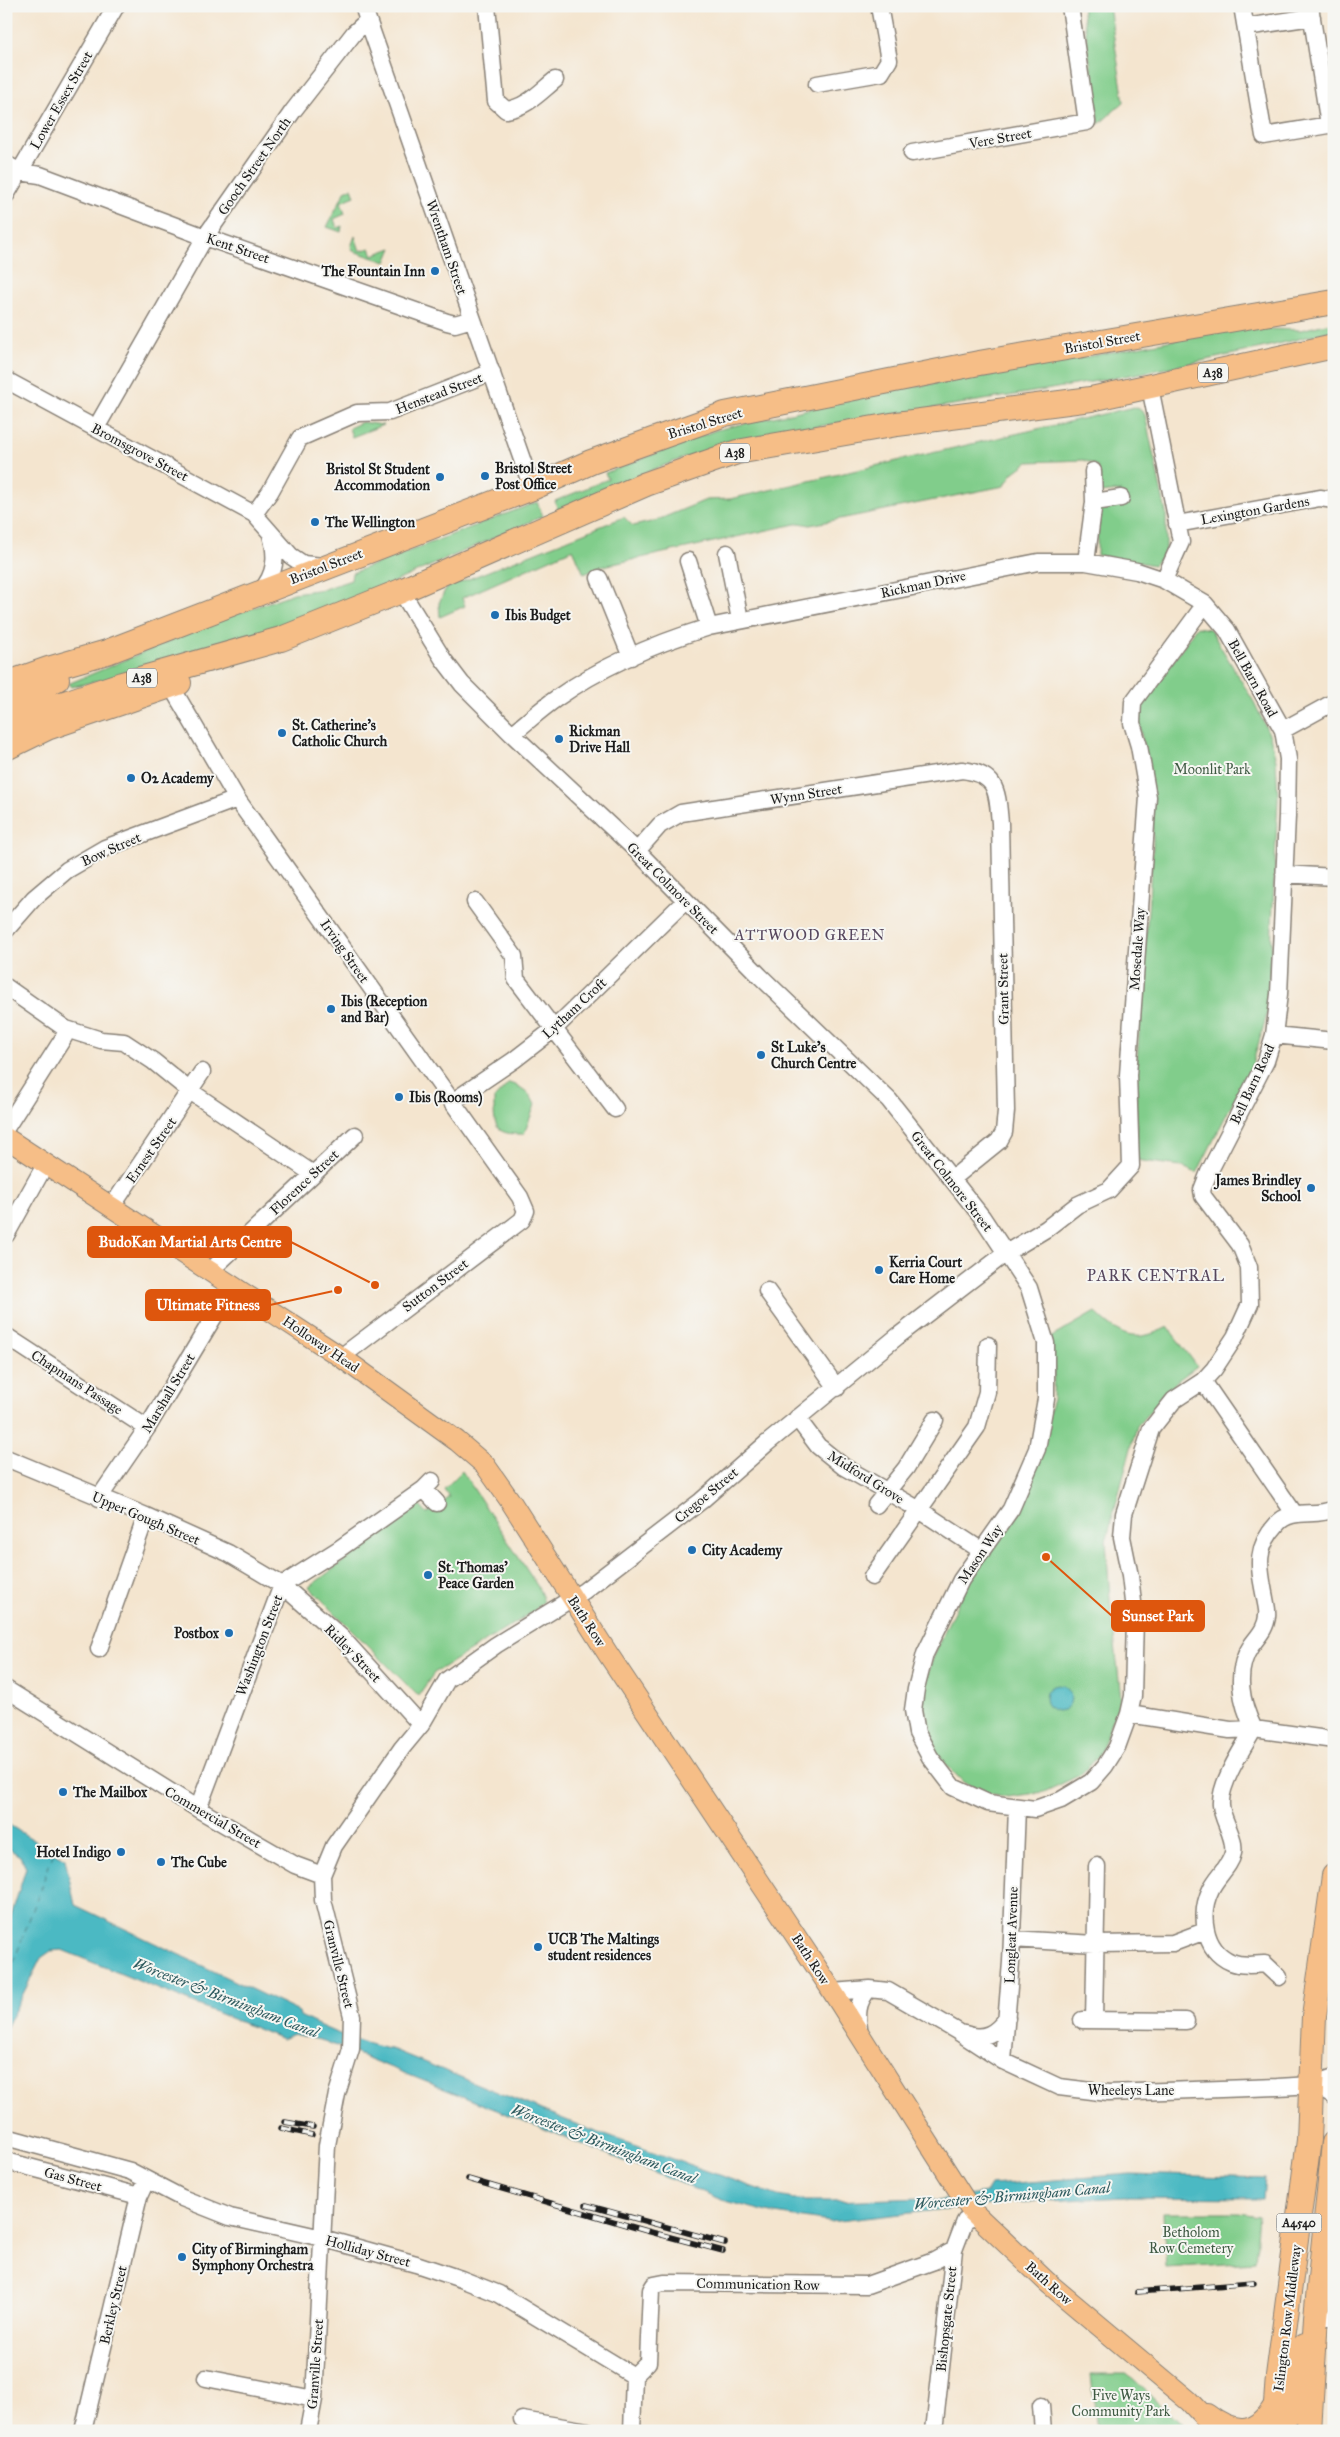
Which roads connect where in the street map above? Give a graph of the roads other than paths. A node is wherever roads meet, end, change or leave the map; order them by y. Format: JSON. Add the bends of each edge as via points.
{"nodes":[{"id":1,"x":116,"y":6,"type":"edge"},
{"id":2,"x":487,"y":6,"type":"edge"},
{"id":3,"x":879,"y":6,"type":"edge"},
{"id":4,"x":1070,"y":6,"type":"edge"},
{"id":5,"x":1242,"y":6,"type":"edge"},
{"id":6,"x":1311,"y":12,"type":"edge"},
{"id":7,"x":366,"y":13,"type":"edge"},
{"id":8,"x":1246,"y":27,"type":"junction"},
{"id":9,"x":555,"y":80,"type":"dead end"},
{"id":10,"x":817,"y":84,"type":"dead end"},
{"id":11,"x":912,"y":153,"type":"dead end"},
{"id":12,"x":13,"y":168,"type":"edge"},
{"id":13,"x":6,"y":194,"type":"edge"},
{"id":14,"x":205,"y":237,"type":"junction"},
{"id":15,"x":1334,"y":287,"type":"edge"},
{"id":16,"x":1334,"y":302,"type":"edge"},
{"id":17,"x":1267,"y":314,"type":"junction"},
{"id":18,"x":474,"y":326,"type":"junction"},
{"id":19,"x":1334,"y":346,"type":"edge"},
{"id":20,"x":492,"y":372,"type":"junction"},
{"id":21,"x":6,"y":380,"type":"edge"},
{"id":22,"x":1150,"y":387,"type":"junction"},
{"id":23,"x":96,"y":428,"type":"junction"},
{"id":24,"x":1093,"y":471,"type":"dead end"},
{"id":25,"x":532,"y":488,"type":"junction"},
{"id":26,"x":1121,"y":498,"type":"dead end"},
{"id":27,"x":1334,"y":500,"type":"edge"},
{"id":28,"x":1094,"y":502,"type":"junction"},
{"id":29,"x":254,"y":514,"type":"junction"},
{"id":30,"x":1177,"y":524,"type":"junction"},
{"id":31,"x":269,"y":531,"type":"junction"},
{"id":32,"x":726,"y":553,"type":"dead end"},
{"id":33,"x":688,"y":560,"type":"dead end"},
{"id":34,"x":1086,"y":562,"type":"junction"},
{"id":35,"x":326,"y":566,"type":"junction"},
{"id":36,"x":599,"y":578,"type":"dead end"},
{"id":37,"x":1164,"y":580,"type":"junction"},
{"id":38,"x":401,"y":591,"type":"junction"},
{"id":39,"x":261,"y":592,"type":"junction"},
{"id":40,"x":1205,"y":604,"type":"junction"},
{"id":41,"x":740,"y":620,"type":"junction"},
{"id":42,"x":710,"y":627,"type":"junction"},
{"id":43,"x":281,"y":639,"type":"junction"},
{"id":44,"x":107,"y":652,"type":"junction"},
{"id":45,"x":631,"y":657,"type":"junction"},
{"id":46,"x":6,"y":684,"type":"edge"},
{"id":47,"x":171,"y":686,"type":"junction"},
{"id":48,"x":1334,"y":702,"type":"edge"},
{"id":49,"x":6,"y":706,"type":"edge"},
{"id":50,"x":6,"y":728,"type":"edge"},
{"id":51,"x":1283,"y":730,"type":"junction"},
{"id":52,"x":512,"y":734,"type":"junction"},
{"id":53,"x":6,"y":748,"type":"edge"},
{"id":54,"x":987,"y":778,"type":"joint"},
{"id":55,"x":237,"y":799,"type":"junction"},
{"id":56,"x":637,"y":851,"type":"junction"},
{"id":57,"x":1284,"y":874,"type":"junction"},
{"id":58,"x":1334,"y":877,"type":"edge"},
{"id":59,"x":475,"y":902,"type":"dead end"},
{"id":60,"x":685,"y":902,"type":"junction"},
{"id":61,"x":6,"y":930,"type":"edge"},
{"id":62,"x":6,"y":988,"type":"edge"},
{"id":63,"x":66,"y":1029,"type":"junction"},
{"id":64,"x":554,"y":1029,"type":"junction"},
{"id":65,"x":1274,"y":1035,"type":"junction"},
{"id":66,"x":1334,"y":1041,"type":"edge"},
{"id":67,"x":202,"y":1072,"type":"dead end"},
{"id":68,"x":190,"y":1091,"type":"junction"},
{"id":69,"x":452,"y":1102,"type":"junction"},
{"id":70,"x":615,"y":1109,"type":"dead end"},
{"id":71,"x":6,"y":1128,"type":"edge"},
{"id":72,"x":355,"y":1135,"type":"dead end"},
{"id":73,"x":6,"y":1138,"type":"edge"},
{"id":74,"x":45,"y":1165,"type":"junction"},
{"id":75,"x":313,"y":1174,"type":"junction"},
{"id":76,"x":952,"y":1179,"type":"junction"},
{"id":77,"x":111,"y":1208,"type":"junction"},
{"id":78,"x":526,"y":1211,"type":"joint"},
{"id":79,"x":6,"y":1235,"type":"edge"},
{"id":80,"x":1006,"y":1253,"type":"junction"},
{"id":81,"x":210,"y":1271,"type":"junction"},
{"id":82,"x":233,"y":1285,"type":"junction"},
{"id":83,"x":767,"y":1291,"type":"dead end"},
{"id":84,"x":6,"y":1336,"type":"edge"},
{"id":85,"x":988,"y":1345,"type":"dead end"},
{"id":86,"x":341,"y":1357,"type":"junction"},
{"id":87,"x":1204,"y":1381,"type":"junction"},
{"id":88,"x":837,"y":1388,"type":"junction"},
{"id":89,"x":797,"y":1418,"type":"junction"},
{"id":90,"x":935,"y":1420,"type":"dead end"},
{"id":91,"x":147,"y":1428,"type":"junction"},
{"id":92,"x":457,"y":1440,"type":"joint"},
{"id":93,"x":6,"y":1458,"type":"edge"},
{"id":94,"x":887,"y":1491,"type":"junction"},
{"id":95,"x":99,"y":1498,"type":"junction"},
{"id":96,"x":437,"y":1503,"type":"dead end"},
{"id":97,"x":876,"y":1505,"type":"dead end"},
{"id":98,"x":918,"y":1509,"type":"junction"},
{"id":99,"x":1334,"y":1509,"type":"edge"},
{"id":100,"x":1294,"y":1513,"type":"junction"},
{"id":101,"x":146,"y":1516,"type":"junction"},
{"id":102,"x":982,"y":1551,"type":"junction"},
{"id":103,"x":872,"y":1577,"type":"dead end"},
{"id":104,"x":282,"y":1585,"type":"junction"},
{"id":105,"x":572,"y":1599,"type":"junction"},
{"id":106,"x":99,"y":1650,"type":"dead end"},
{"id":107,"x":6,"y":1689,"type":"edge"},
{"id":108,"x":1129,"y":1714,"type":"junction"},
{"id":109,"x":421,"y":1725,"type":"junction"},
{"id":110,"x":1254,"y":1729,"type":"junction"},
{"id":111,"x":1334,"y":1740,"type":"edge"},
{"id":112,"x":1016,"y":1808,"type":"junction"},
{"id":113,"x":198,"y":1809,"type":"junction"},
{"id":114,"x":1097,"y":1866,"type":"dead end"},
{"id":115,"x":322,"y":1875,"type":"junction"},
{"id":116,"x":1334,"y":1876,"type":"edge"},
{"id":117,"x":1205,"y":1931,"type":"junction"},
{"id":118,"x":1012,"y":1939,"type":"junction"},
{"id":119,"x":1096,"y":1944,"type":"junction"},
{"id":120,"x":1279,"y":1977,"type":"dead end"},
{"id":121,"x":869,"y":1989,"type":"junction"},
{"id":122,"x":833,"y":1992,"type":"junction"},
{"id":123,"x":1007,"y":2018,"type":"junction"},
{"id":124,"x":1186,"y":2021,"type":"dead end"},
{"id":125,"x":957,"y":2031,"type":"junction"},
{"id":126,"x":862,"y":2038,"type":"junction"},
{"id":127,"x":1003,"y":2061,"type":"junction"},
{"id":128,"x":1334,"y":2077,"type":"edge"},
{"id":129,"x":1312,"y":2085,"type":"junction"},
{"id":130,"x":1334,"y":2096,"type":"edge"},
{"id":131,"x":6,"y":2137,"type":"edge"},
{"id":132,"x":1334,"y":2143,"type":"edge"},
{"id":133,"x":6,"y":2161,"type":"edge"},
{"id":134,"x":146,"y":2181,"type":"junction"},
{"id":135,"x":139,"y":2196,"type":"junction"},
{"id":136,"x":974,"y":2213,"type":"junction"},
{"id":137,"x":322,"y":2238,"type":"junction"},
{"id":138,"x":954,"y":2250,"type":"junction"},
{"id":139,"x":1325,"y":2317,"type":"edge"},
{"id":140,"x":634,"y":2376,"type":"junction"},
{"id":141,"x":206,"y":2378,"type":"dead end"},
{"id":142,"x":314,"y":2399,"type":"junction"},
{"id":143,"x":1190,"y":2401,"type":"junction"},
{"id":144,"x":1276,"y":2401,"type":"junction"},
{"id":145,"x":1041,"y":2406,"type":"dead end"},
{"id":146,"x":522,"y":2420,"type":"dead end"},
{"id":147,"x":83,"y":2431,"type":"edge"},
{"id":148,"x":308,"y":2431,"type":"edge"},
{"id":149,"x":588,"y":2431,"type":"edge"},
{"id":150,"x":632,"y":2431,"type":"edge"},
{"id":151,"x":934,"y":2431,"type":"edge"},
{"id":152,"x":1043,"y":2431,"type":"edge"},
{"id":153,"x":1210,"y":2431,"type":"edge"},
{"id":154,"x":1217,"y":2431,"type":"edge"},
{"id":155,"x":1274,"y":2431,"type":"edge"},
{"id":156,"x":1288,"y":2431,"type":"edge"},
{"id":157,"x":1309,"y":2431,"type":"edge"}],
"edges":[{"from":1,"to":12,"type":"street","name":"Lower Essex Street"},
{"from":2,"to":9,"type":"street","via":[[496,101],[506,110],[515,109]]},
{"from":3,"to":10,"type":"street","via":[[889,60],[881,73]]},
{"from":4,"to":11,"type":"street","name":"Vere Street","via":[[1087,122]]},
{"from":5,"to":8,"type":"street"},
{"from":6,"to":8,"type":"street"},
{"from":6,"to":8,"type":"street","via":[[1329,124],[1264,136]]},
{"from":7,"to":14,"type":"street","name":"Gooch Street North"},
{"from":7,"to":18,"type":"street","name":"Wrentham Street"},
{"from":12,"to":13,"type":"street","name":"Lower Essex Street"},
{"from":12,"to":14,"type":"street","name":"Kent Street","via":[[40,175]]},
{"from":14,"to":18,"type":"street","name":"Kent Street","via":[[447,322]]},
{"from":14,"to":23,"type":"street","name":"Gooch Street North"},
{"from":15,"to":17,"type":"highway","via":[[1304,294]]},
{"from":16,"to":17,"type":"highway","name":"Bristol Street"},
{"from":17,"to":25,"type":"highway","name":"Bristol Street","via":[[979,364],[724,414],[591,462]]},
{"from":18,"to":20,"type":"street","name":"Wrentham Street"},
{"from":19,"to":22,"type":"highway","number":"A38"},
{"from":20,"to":25,"type":"street","name":"Wrentham Street"},
{"from":20,"to":29,"type":"street","name":"Henstead Street","via":[[390,412],[357,413],[300,438]]},
{"from":21,"to":23,"type":"street","name":"Bromsgrove Street"},
{"from":22,"to":30,"type":"street"},
{"from":22,"to":38,"type":"highway","number":"A38","via":[[1091,399],[897,424],[737,452],[646,484]]},
{"from":23,"to":29,"type":"street","name":"Bromsgrove Street"},
{"from":24,"to":28,"type":"street"},
{"from":25,"to":35,"type":"highway","name":"Bristol Street"},
{"from":26,"to":28,"type":"street"},
{"from":27,"to":30,"type":"street","name":"Lexington Gardens","via":[[1320,498]]},
{"from":28,"to":34,"type":"street"},
{"from":29,"to":31,"type":"street","name":"Bromsgrove Street"},
{"from":30,"to":37,"type":"street","via":[[1181,542]]},
{"from":31,"to":35,"type":"street","name":"Bromsgrove Street","via":[[286,551],[303,564]]},
{"from":31,"to":39,"type":"street","name":"Bromsgrove Street","via":[[275,563],[272,575]]},
{"from":32,"to":41,"type":"street"},
{"from":33,"to":42,"type":"street"},
{"from":34,"to":37,"type":"street","name":"Rickman Drive","via":[[1137,571]]},
{"from":34,"to":41,"type":"street","name":"Rickman Drive","via":[[1038,562]]},
{"from":35,"to":39,"type":"highway","name":"Bristol Street"},
{"from":36,"to":45,"type":"street"},
{"from":37,"to":40,"type":"street","name":"Bell Barn Road"},
{"from":38,"to":43,"type":"highway","number":"A38"},
{"from":38,"to":52,"type":"street","name":"Great Colmore Street","via":[[462,684]]},
{"from":39,"to":44,"type":"highway","name":"Bristol Street"},
{"from":40,"to":51,"type":"street","name":"Bell Barn Road","via":[[1226,630]]},
{"from":40,"to":80,"type":"street","name":"Mosedale Way","via":[[1133,702],[1132,722],[1148,797],[1128,1075],[1131,1166],[1109,1190],[1077,1205],[1046,1229]]},
{"from":41,"to":42,"type":"street","name":"Rickman Drive"},
{"from":42,"to":45,"type":"street","name":"Rickman Drive"},
{"from":43,"to":47,"type":"highway","via":[[252,655]]},
{"from":43,"to":50,"type":"highway","number":"A38","via":[[122,684],[50,708]]},
{"from":44,"to":46,"type":"highway"},
{"from":44,"to":49,"type":"highway"},
{"from":45,"to":52,"type":"street","name":"Rickman Drive","via":[[556,698]]},
{"from":47,"to":53,"type":"highway","via":[[47,728]]},
{"from":47,"to":55,"type":"street","name":"Irving Street"},
{"from":48,"to":51,"type":"street"},
{"from":51,"to":57,"type":"street","name":"Bell Barn Road","via":[[1288,759]]},
{"from":52,"to":56,"type":"street","name":"Great Colmore Street"},
{"from":54,"to":56,"type":"street","name":"Wynn Street","via":[[962,770],[681,813],[660,825]]},
{"from":54,"to":76,"type":"street","name":"Grant Street","via":[[998,793],[1000,823],[1005,1125],[999,1141]]},
{"from":55,"to":61,"type":"street","name":"Bow Street","via":[[105,848],[66,870],[34,898]]},
{"from":55,"to":69,"type":"street","name":"Irving Street"},
{"from":56,"to":60,"type":"street","name":"Great Colmore Street"},
{"from":57,"to":58,"type":"street"},
{"from":57,"to":65,"type":"street","name":"Bell Barn Road"},
{"from":59,"to":64,"type":"street","via":[[514,956],[516,980]]},
{"from":60,"to":64,"type":"street","name":"Lytham Croft"},
{"from":60,"to":76,"type":"street","name":"Great Colmore Street","via":[[889,1100]]},
{"from":62,"to":63,"type":"street"},
{"from":63,"to":68,"type":"street","via":[[111,1035],[153,1060]]},
{"from":63,"to":71,"type":"street"},
{"from":64,"to":69,"type":"street","name":"Lytham Croft"},
{"from":64,"to":70,"type":"street"},
{"from":65,"to":66,"type":"street"},
{"from":65,"to":87,"type":"street","name":"Bell Barn Road","via":[[1266,1061],[1202,1190],[1203,1196],[1240,1245],[1249,1267],[1250,1304],[1225,1353]]},
{"from":67,"to":68,"type":"street","name":"Ernest Street"},
{"from":68,"to":75,"type":"street"},
{"from":68,"to":77,"type":"street","name":"Ernest Street"},
{"from":69,"to":78,"type":"street","name":"Irving Street","via":[[520,1197]]},
{"from":72,"to":75,"type":"street","name":"Florence Street"},
{"from":73,"to":74,"type":"main road","name":"Holloway Head"},
{"from":74,"to":77,"type":"main road","name":"Holloway Head"},
{"from":74,"to":79,"type":"street"},
{"from":75,"to":81,"type":"street","name":"Florence Street"},
{"from":76,"to":80,"type":"street","name":"Great Colmore Street"},
{"from":77,"to":81,"type":"main road","name":"Holloway Head"},
{"from":78,"to":86,"type":"street","name":"Sutton Street","via":[[522,1220]]},
{"from":80,"to":88,"type":"street","name":"Cregoe Street","via":[[898,1336]]},
{"from":80,"to":102,"type":"street","name":"Mason Way","via":[[1029,1288],[1046,1343],[1046,1399],[1037,1449],[1011,1509]]},
{"from":81,"to":82,"type":"main road","name":"Holloway Head"},
{"from":82,"to":86,"type":"main road","name":"Holloway Head"},
{"from":82,"to":91,"type":"street","name":"Marshall Street"},
{"from":83,"to":88,"type":"street"},
{"from":84,"to":91,"type":"street","name":"Chapmans Passage"},
{"from":85,"to":98,"type":"street","name":"Midford Grove","via":[[987,1392],[977,1426]]},
{"from":86,"to":92,"type":"main road","name":"Holloway Head"},
{"from":87,"to":100,"type":"street"},
{"from":87,"to":108,"type":"street","name":"Mason Way","via":[[1174,1400],[1150,1429],[1124,1514],[1122,1537],[1135,1619],[1134,1688]]},
{"from":88,"to":89,"type":"street","name":"Cregoe Street"},
{"from":89,"to":94,"type":"street","name":"Midford Grove","via":[[818,1446],[844,1466]]},
{"from":89,"to":105,"type":"street","name":"Cregoe Street","via":[[701,1501]]},
{"from":90,"to":94,"type":"street","via":[[906,1468]]},
{"from":91,"to":95,"type":"street","name":"Marshall Street"},
{"from":92,"to":105,"type":"main road","name":"Bath Row","via":[[485,1465]]},
{"from":93,"to":95,"type":"street","name":"Upper Gough Street"},
{"from":94,"to":97,"type":"street"},
{"from":94,"to":98,"type":"street","name":"Midford Grove"},
{"from":95,"to":101,"type":"street","name":"Upper Gough Street"},
{"from":96,"to":104,"type":"street","name":"Washington Street","via":[[428,1485],[339,1549]]},
{"from":98,"to":102,"type":"street","name":"Midford Grove"},
{"from":98,"to":103,"type":"street","name":"Midford Grove"},
{"from":99,"to":100,"type":"street","via":[[1314,1515]]},
{"from":100,"to":110,"type":"street","via":[[1278,1522],[1263,1542],[1258,1559],[1268,1614],[1265,1627],[1250,1647],[1240,1670],[1246,1713]]},
{"from":101,"to":104,"type":"street","name":"Upper Gough Street","via":[[228,1553]]},
{"from":101,"to":106,"type":"street"},
{"from":102,"to":112,"type":"street","name":"Mason Way","via":[[961,1580],[924,1654],[913,1710],[917,1733],[953,1787],[988,1803]]},
{"from":104,"to":109,"type":"street","name":"Ridley Street","via":[[341,1637]]},
{"from":104,"to":113,"type":"street","name":"Washington Street"},
{"from":105,"to":109,"type":"street","name":"Granville Street","via":[[446,1680]]},
{"from":105,"to":122,"type":"main road","name":"Bath Row"},
{"from":107,"to":113,"type":"street","name":"Commercial Street"},
{"from":108,"to":110,"type":"street","via":[[1230,1730]]},
{"from":108,"to":112,"type":"street","name":"Mason Way","via":[[1116,1747],[1091,1782],[1052,1803],[1035,1808]]},
{"from":109,"to":115,"type":"street","name":"Granville Street","via":[[334,1846]]},
{"from":110,"to":111,"type":"street"},
{"from":110,"to":117,"type":"street","via":[[1230,1770],[1221,1804],[1234,1848],[1231,1861],[1211,1888],[1205,1906]]},
{"from":112,"to":118,"type":"street","name":"Longleat Avenue"},
{"from":113,"to":115,"type":"street","name":"Commercial Street","via":[[295,1865]]},
{"from":114,"to":119,"type":"street"},
{"from":115,"to":137,"type":"street","name":"Granville Street","via":[[323,1900],[352,2016],[351,2049],[330,2123]]},
{"from":116,"to":129,"type":"highway","number":"A4540","via":[[1314,2016]]},
{"from":117,"to":119,"type":"street","via":[[1173,1943]]},
{"from":117,"to":120,"type":"street","via":[[1214,1948],[1230,1961],[1244,1965],[1265,1964]]},
{"from":118,"to":119,"type":"street"},
{"from":118,"to":123,"type":"street","name":"Longleat Avenue"},
{"from":119,"to":124,"type":"street","via":[[1088,2020]]},
{"from":121,"to":122,"type":"street","name":"Wheeleys Lane"},
{"from":121,"to":125,"type":"street","name":"Wheeleys Lane","via":[[888,1991]]},
{"from":121,"to":126,"type":"street","via":[[862,1996],[857,2017]]},
{"from":122,"to":126,"type":"main road","name":"Bath Row"},
{"from":123,"to":125,"type":"street","via":[[1000,2028],[985,2037],[976,2038]]},
{"from":123,"to":127,"type":"street","name":"Longleat Avenue"},
{"from":125,"to":127,"type":"street","name":"Wheeleys Lane"},
{"from":126,"to":136,"type":"main road","name":"Bath Row"},
{"from":127,"to":129,"type":"street","name":"Wheeleys Lane","via":[[1059,2087],[1108,2093]]},
{"from":128,"to":129,"type":"street","name":"Wheeleys Lane"},
{"from":129,"to":130,"type":"street"},
{"from":129,"to":144,"type":"highway","name":"Islington Row Middleway","number":"A4540","via":[[1308,2149]]},
{"from":131,"to":134,"type":"street","name":"Holliday Street","via":[[130,2171]]},
{"from":132,"to":139,"type":"highway","name":"Islington Row Middleway","number":"A4540"},
{"from":133,"to":135,"type":"street","name":"Gas Street"},
{"from":134,"to":135,"type":"street","name":"Berkley Street"},
{"from":134,"to":137,"type":"street","name":"Holliday Street","via":[[230,2217]]},
{"from":135,"to":147,"type":"street","name":"Berkley Street"},
{"from":136,"to":138,"type":"street","name":"Bishopsgate Street","via":[[965,2221]]},
{"from":136,"to":143,"type":"main road","name":"Bath Row","via":[[1054,2288]]},
{"from":137,"to":140,"type":"street","name":"Holliday Street","via":[[416,2264],[499,2294]]},
{"from":137,"to":142,"type":"street","name":"Granville Street"},
{"from":138,"to":140,"type":"street","name":"Communication Row","via":[[934,2261],[867,2285],[654,2285],[651,2290],[648,2362]]},
{"from":138,"to":151,"type":"street","name":"Bishopsgate Street"},
{"from":139,"to":156,"type":"highway","via":[[1296,2374]]},
{"from":139,"to":157,"type":"highway","name":"Islington Row Middleway","number":"A4540"},
{"from":140,"to":150,"type":"street"},
{"from":141,"to":142,"type":"street"},
{"from":142,"to":148,"type":"street","name":"Granville Street"},
{"from":143,"to":144,"type":"main road","via":[[1212,2418],[1240,2430],[1261,2424]]},
{"from":143,"to":153,"type":"main road"},
{"from":143,"to":154,"type":"main road","name":"Bath Row"},
{"from":144,"to":155,"type":"highway","name":"Islington Row Middleway","number":"A4540"},
{"from":145,"to":152,"type":"street"},
{"from":146,"to":149,"type":"street"}]}
